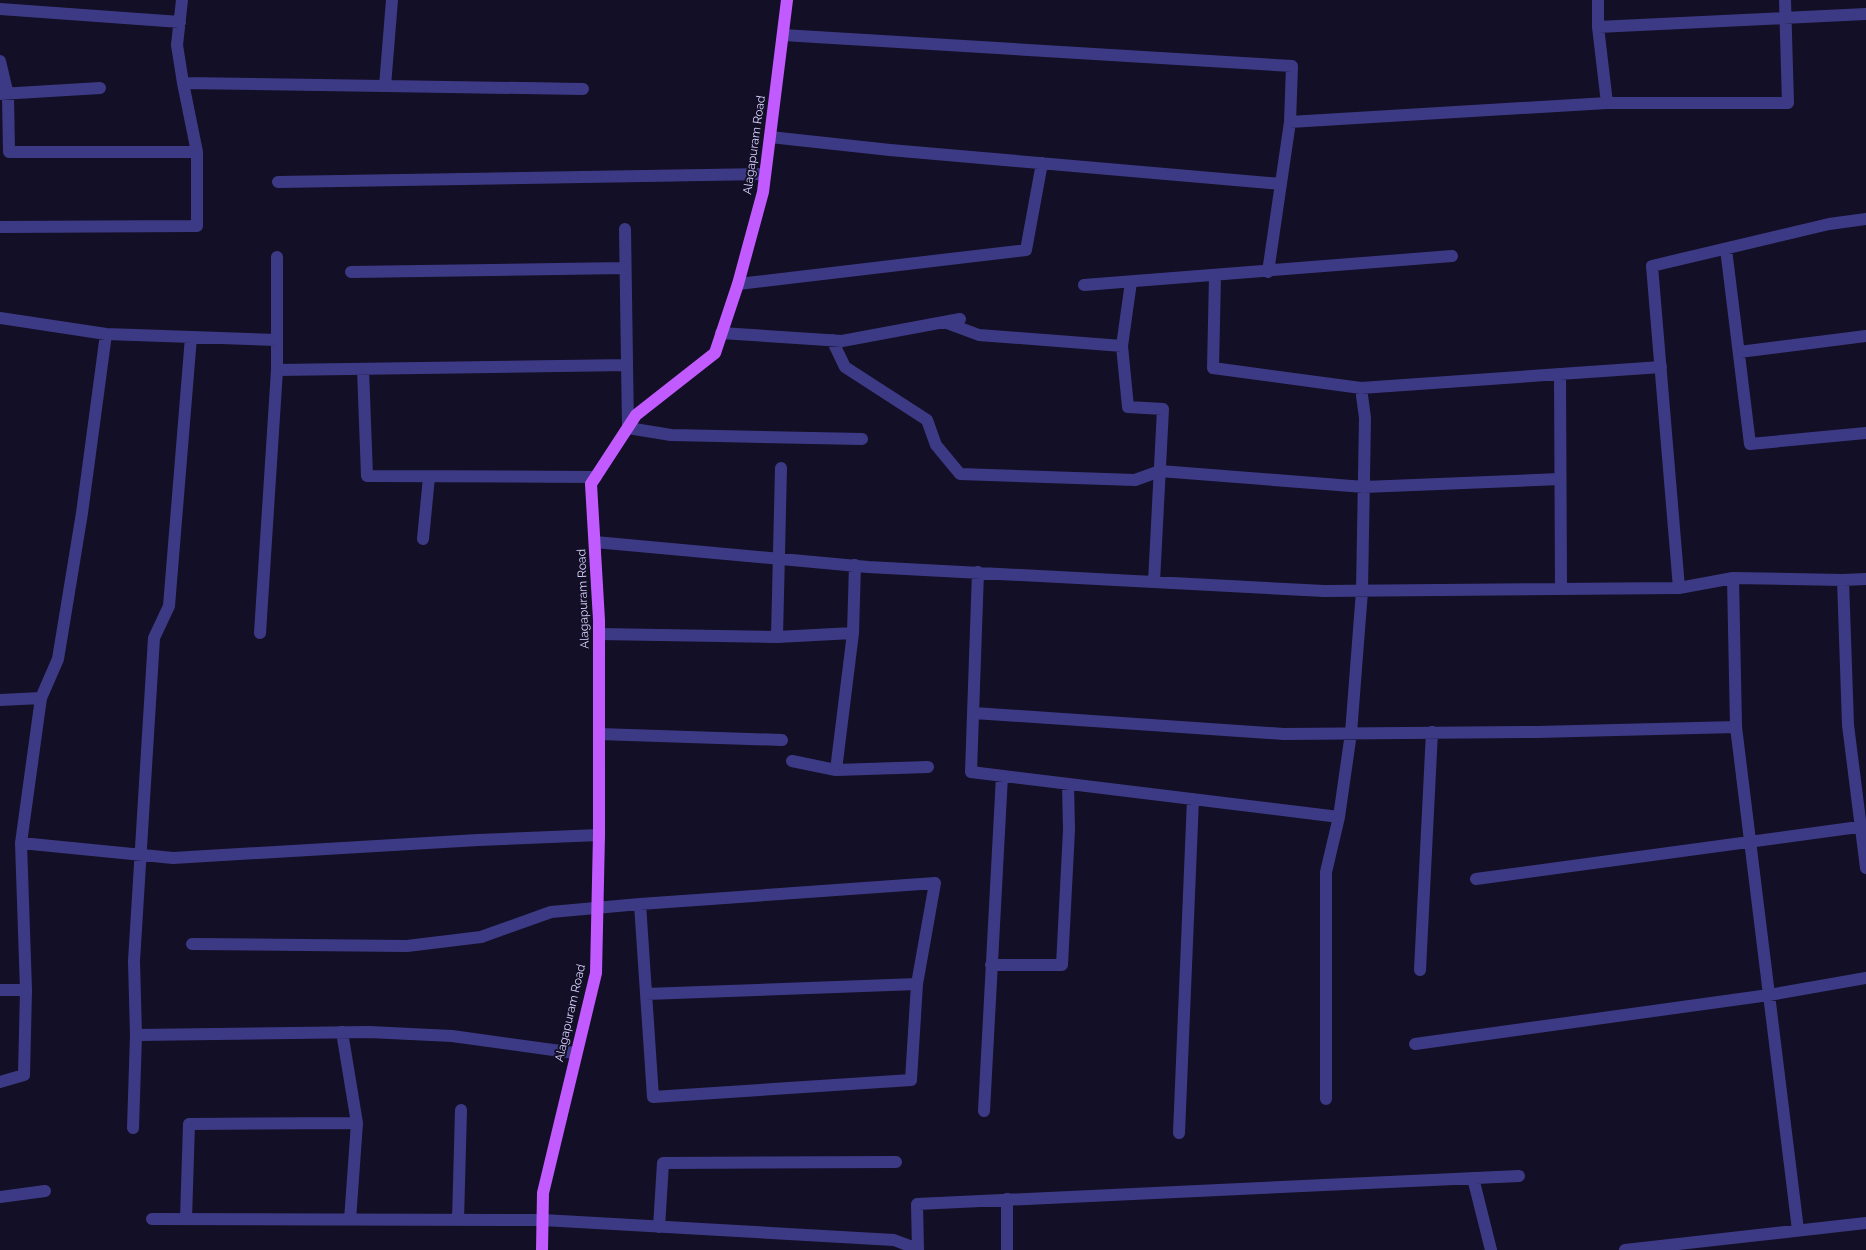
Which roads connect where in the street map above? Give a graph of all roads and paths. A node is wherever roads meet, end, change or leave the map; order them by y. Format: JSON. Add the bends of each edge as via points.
{"nodes":[{"id":1,"x":182,"y":0,"type":"edge"},
{"id":2,"x":392,"y":0,"type":"edge"},
{"id":3,"x":787,"y":0,"type":"edge"},
{"id":4,"x":1598,"y":0,"type":"edge"},
{"id":5,"x":1785,"y":0,"type":"edge"},
{"id":6,"x":0,"y":9,"type":"edge"},
{"id":7,"x":1866,"y":14,"type":"edge"},
{"id":8,"x":1787,"y":18,"type":"junction"},
{"id":9,"x":180,"y":22,"type":"junction"},
{"id":10,"x":1598,"y":27,"type":"junction"},
{"id":11,"x":783,"y":35,"type":"junction"},
{"id":12,"x":0,"y":61,"type":"edge"},
{"id":13,"x":184,"y":83,"type":"junction"},
{"id":14,"x":385,"y":86,"type":"junction"},
{"id":15,"x":100,"y":88,"type":"dead end"},
{"id":16,"x":582,"y":89,"type":"dead end"},
{"id":17,"x":4,"y":94,"type":"edge"},
{"id":18,"x":1606,"y":103,"type":"junction"},
{"id":19,"x":1290,"y":122,"type":"junction"},
{"id":20,"x":770,"y":136,"type":"junction"},
{"id":21,"x":197,"y":152,"type":"junction"},
{"id":22,"x":1042,"y":163,"type":"junction"},
{"id":23,"x":765,"y":174,"type":"junction"},
{"id":24,"x":278,"y":182,"type":"dead end"},
{"id":25,"x":1281,"y":184,"type":"junction"},
{"id":26,"x":1866,"y":219,"type":"edge"},
{"id":27,"x":0,"y":226,"type":"edge"},
{"id":28,"x":625,"y":229,"type":"dead end"},
{"id":29,"x":1726,"y":248,"type":"junction"},
{"id":30,"x":1452,"y":256,"type":"dead end"},
{"id":31,"x":276,"y":257,"type":"dead end"},
{"id":32,"x":626,"y":268,"type":"junction"},
{"id":33,"x":351,"y":272,"type":"dead end"},
{"id":34,"x":1268,"y":272,"type":"junction"},
{"id":35,"x":1215,"y":276,"type":"junction"},
{"id":36,"x":1131,"y":282,"type":"junction"},
{"id":37,"x":738,"y":284,"type":"junction"},
{"id":38,"x":1084,"y":285,"type":"dead end"},
{"id":39,"x":0,"y":318,"type":"edge"},
{"id":40,"x":960,"y":319,"type":"dead end"},
{"id":41,"x":944,"y":322,"type":"junction"},
{"id":42,"x":106,"y":334,"type":"junction"},
{"id":43,"x":721,"y":334,"type":"junction"},
{"id":44,"x":1866,"y":336,"type":"edge"},
{"id":45,"x":190,"y":337,"type":"junction"},
{"id":46,"x":277,"y":340,"type":"junction"},
{"id":47,"x":832,"y":340,"type":"junction"},
{"id":48,"x":1122,"y":346,"type":"junction"},
{"id":49,"x":1739,"y":352,"type":"junction"},
{"id":50,"x":627,"y":365,"type":"junction"},
{"id":51,"x":1661,"y":367,"type":"junction"},
{"id":52,"x":363,"y":368,"type":"junction"},
{"id":53,"x":277,"y":370,"type":"junction"},
{"id":54,"x":1560,"y":374,"type":"junction"},
{"id":55,"x":1361,"y":388,"type":"junction"},
{"id":56,"x":628,"y":428,"type":"junction"},
{"id":57,"x":1866,"y":433,"type":"edge"},
{"id":58,"x":862,"y":439,"type":"dead end"},
{"id":59,"x":781,"y":468,"type":"dead end"},
{"id":60,"x":1160,"y":471,"type":"junction"},
{"id":61,"x":429,"y":477,"type":"junction"},
{"id":62,"x":596,"y":477,"type":"junction"},
{"id":63,"x":1560,"y":479,"type":"junction"},
{"id":64,"x":1364,"y":487,"type":"junction"},
{"id":65,"x":423,"y":539,"type":"dead end"},
{"id":66,"x":595,"y":542,"type":"junction"},
{"id":67,"x":779,"y":558,"type":"junction"},
{"id":68,"x":855,"y":565,"type":"junction"},
{"id":69,"x":978,"y":572,"type":"junction"},
{"id":70,"x":1733,"y":578,"type":"junction"},
{"id":71,"x":1866,"y":578,"type":"edge"},
{"id":72,"x":1844,"y":580,"type":"junction"},
{"id":73,"x":1154,"y":582,"type":"junction"},
{"id":74,"x":1679,"y":588,"type":"junction"},
{"id":75,"x":1561,"y":589,"type":"junction"},
{"id":76,"x":1362,"y":591,"type":"junction"},
{"id":77,"x":260,"y":633,"type":"dead end"},
{"id":78,"x":853,"y":633,"type":"junction"},
{"id":79,"x":599,"y":634,"type":"junction"},
{"id":80,"x":777,"y":637,"type":"junction"},
{"id":81,"x":41,"y":698,"type":"junction"},
{"id":82,"x":0,"y":700,"type":"edge"},
{"id":83,"x":974,"y":713,"type":"junction"},
{"id":84,"x":1736,"y":727,"type":"junction"},
{"id":85,"x":1432,"y":732,"type":"junction"},
{"id":86,"x":1351,"y":733,"type":"junction"},
{"id":87,"x":599,"y":734,"type":"junction"},
{"id":88,"x":782,"y":740,"type":"dead end"},
{"id":89,"x":792,"y":761,"type":"dead end"},
{"id":90,"x":928,"y":767,"type":"dead end"},
{"id":91,"x":836,"y":770,"type":"junction"},
{"id":92,"x":1002,"y":776,"type":"junction"},
{"id":93,"x":1068,"y":784,"type":"junction"},
{"id":94,"x":1193,"y":799,"type":"junction"},
{"id":95,"x":1338,"y":817,"type":"junction"},
{"id":96,"x":1863,"y":826,"type":"edge"},
{"id":97,"x":599,"y":836,"type":"junction"},
{"id":98,"x":1750,"y":840,"type":"junction"},
{"id":99,"x":21,"y":843,"type":"junction"},
{"id":100,"x":140,"y":855,"type":"junction"},
{"id":101,"x":1866,"y":868,"type":"edge"},
{"id":102,"x":1476,"y":879,"type":"dead end"},
{"id":103,"x":640,"y":904,"type":"junction"},
{"id":104,"x":597,"y":907,"type":"junction"},
{"id":105,"x":192,"y":944,"type":"dead end"},
{"id":106,"x":992,"y":965,"type":"junction"},
{"id":107,"x":1420,"y":970,"type":"dead end"},
{"id":108,"x":1866,"y":978,"type":"edge"},
{"id":109,"x":917,"y":984,"type":"junction"},
{"id":110,"x":0,"y":990,"type":"edge"},
{"id":111,"x":26,"y":990,"type":"junction"},
{"id":112,"x":646,"y":994,"type":"junction"},
{"id":113,"x":1769,"y":995,"type":"junction"},
{"id":114,"x":342,"y":1032,"type":"junction"},
{"id":115,"x":136,"y":1035,"type":"junction"},
{"id":116,"x":1415,"y":1044,"type":"dead end"},
{"id":117,"x":576,"y":1053,"type":"junction"},
{"id":118,"x":0,"y":1082,"type":"edge"},
{"id":119,"x":1326,"y":1099,"type":"dead end"},
{"id":120,"x":461,"y":1110,"type":"dead end"},
{"id":121,"x":984,"y":1111,"type":"dead end"},
{"id":122,"x":356,"y":1123,"type":"junction"},
{"id":123,"x":133,"y":1128,"type":"dead end"},
{"id":124,"x":1179,"y":1133,"type":"dead end"},
{"id":125,"x":896,"y":1162,"type":"dead end"},
{"id":126,"x":1519,"y":1176,"type":"dead end"},
{"id":127,"x":1473,"y":1178,"type":"junction"},
{"id":128,"x":45,"y":1191,"type":"dead end"},
{"id":129,"x":0,"y":1197,"type":"edge"},
{"id":130,"x":1007,"y":1199,"type":"junction"},
{"id":131,"x":152,"y":1219,"type":"dead end"},
{"id":132,"x":186,"y":1219,"type":"junction"},
{"id":133,"x":350,"y":1220,"type":"junction"},
{"id":134,"x":458,"y":1220,"type":"junction"},
{"id":135,"x":543,"y":1220,"type":"junction"},
{"id":136,"x":1866,"y":1223,"type":"edge"},
{"id":137,"x":660,"y":1227,"type":"junction"},
{"id":138,"x":1798,"y":1230,"type":"junction"},
{"id":139,"x":918,"y":1249,"type":"edge"},
{"id":140,"x":1633,"y":1249,"type":"edge"},
{"id":141,"x":542,"y":1250,"type":"edge"},
{"id":142,"x":1007,"y":1250,"type":"edge"},
{"id":143,"x":1491,"y":1250,"type":"edge"}],
"edges":[{"from":1,"to":9,"type":"street"},
{"from":2,"to":14,"type":"street"},
{"from":3,"to":11,"type":"main road","name":"Alagapuram Road"},
{"from":4,"to":10,"type":"street"},
{"from":5,"to":8,"type":"street"},
{"from":6,"to":9,"type":"street"},
{"from":7,"to":8,"type":"street"},
{"from":8,"to":10,"type":"street"},
{"from":8,"to":18,"type":"street","via":[[1788,103]]},
{"from":9,"to":13,"type":"street","via":[[177,45]]},
{"from":10,"to":18,"type":"street"},
{"from":11,"to":19,"type":"street","via":[[1292,66]]},
{"from":11,"to":20,"type":"main road","name":"Alagapuram Road"},
{"from":12,"to":17,"type":"street"},
{"from":13,"to":14,"type":"street"},
{"from":13,"to":21,"type":"street"},
{"from":14,"to":16,"type":"street"},
{"from":15,"to":17,"type":"street"},
{"from":17,"to":21,"type":"street","via":[[9,152]]},
{"from":18,"to":19,"type":"street"},
{"from":19,"to":25,"type":"street"},
{"from":20,"to":22,"type":"street"},
{"from":20,"to":23,"type":"main road","name":"Alagapuram Road"},
{"from":21,"to":27,"type":"street","via":[[197,226]]},
{"from":22,"to":25,"type":"street"},
{"from":22,"to":37,"type":"street","via":[[1026,250]]},
{"from":23,"to":24,"type":"street"},
{"from":23,"to":37,"type":"main road","name":"Alagapuram Road"},
{"from":25,"to":34,"type":"street"},
{"from":26,"to":29,"type":"street","via":[[1829,224]]},
{"from":28,"to":32,"type":"street"},
{"from":29,"to":49,"type":"street"},
{"from":29,"to":51,"type":"street","via":[[1652,266]]},
{"from":30,"to":34,"type":"street"},
{"from":31,"to":46,"type":"street"},
{"from":32,"to":33,"type":"street"},
{"from":32,"to":50,"type":"street"},
{"from":34,"to":35,"type":"street"},
{"from":35,"to":36,"type":"street"},
{"from":35,"to":55,"type":"street","via":[[1213,368]]},
{"from":36,"to":38,"type":"street"},
{"from":36,"to":48,"type":"street"},
{"from":37,"to":43,"type":"main road","name":"Alagapuram Road"},
{"from":39,"to":42,"type":"street"},
{"from":40,"to":41,"type":"street"},
{"from":41,"to":47,"type":"street","via":[[842,341]]},
{"from":41,"to":48,"type":"street","via":[[979,335]]},
{"from":42,"to":45,"type":"street"},
{"from":42,"to":81,"type":"street","via":[[58,659]]},
{"from":43,"to":47,"type":"street"},
{"from":43,"to":56,"type":"main road","name":"Alagapuram Road","via":[[715,353],[636,415]]},
{"from":44,"to":49,"type":"street"},
{"from":45,"to":46,"type":"street"},
{"from":45,"to":100,"type":"street","via":[[169,606],[154,638]]},
{"from":46,"to":53,"type":"street"},
{"from":47,"to":60,"type":"street","via":[[845,367],[927,420],[936,445],[960,474],[1135,480]]},
{"from":48,"to":60,"type":"street","via":[[1128,407],[1162,409]]},
{"from":49,"to":57,"type":"street","via":[[1750,444]]},
{"from":50,"to":52,"type":"street"},
{"from":50,"to":56,"type":"street"},
{"from":51,"to":54,"type":"street"},
{"from":51,"to":74,"type":"street"},
{"from":52,"to":53,"type":"street"},
{"from":52,"to":61,"type":"street","via":[[367,476]]},
{"from":53,"to":77,"type":"street"},
{"from":54,"to":55,"type":"street"},
{"from":54,"to":63,"type":"street"},
{"from":55,"to":64,"type":"street"},
{"from":56,"to":58,"type":"street","via":[[671,434]]},
{"from":56,"to":62,"type":"main road","name":"Alagapuram Road"},
{"from":59,"to":67,"type":"street"},
{"from":60,"to":64,"type":"street"},
{"from":60,"to":73,"type":"street"},
{"from":61,"to":62,"type":"street"},
{"from":61,"to":65,"type":"street"},
{"from":62,"to":66,"type":"main road","name":"Alagapuram Road","via":[[591,484]]},
{"from":63,"to":64,"type":"street"},
{"from":63,"to":75,"type":"street"},
{"from":64,"to":76,"type":"street"},
{"from":66,"to":67,"type":"street"},
{"from":66,"to":79,"type":"main road","name":"Alagapuram Road"},
{"from":67,"to":68,"type":"street"},
{"from":67,"to":80,"type":"street"},
{"from":68,"to":69,"type":"street"},
{"from":68,"to":78,"type":"street"},
{"from":69,"to":73,"type":"street"},
{"from":69,"to":83,"type":"street"},
{"from":70,"to":72,"type":"street"},
{"from":70,"to":74,"type":"street"},
{"from":70,"to":84,"type":"street"},
{"from":71,"to":72,"type":"street"},
{"from":72,"to":96,"type":"street","via":[[1848,726]]},
{"from":73,"to":76,"type":"street"},
{"from":74,"to":75,"type":"street"},
{"from":75,"to":76,"type":"street"},
{"from":76,"to":86,"type":"street"},
{"from":78,"to":80,"type":"street"},
{"from":78,"to":91,"type":"street"},
{"from":79,"to":80,"type":"street"},
{"from":79,"to":87,"type":"main road","name":"Alagapuram Road"},
{"from":81,"to":82,"type":"street"},
{"from":81,"to":99,"type":"street"},
{"from":83,"to":86,"type":"street","via":[[1284,734]]},
{"from":83,"to":92,"type":"street","via":[[971,772]]},
{"from":84,"to":85,"type":"street"},
{"from":84,"to":98,"type":"street"},
{"from":85,"to":86,"type":"street"},
{"from":85,"to":107,"type":"street"},
{"from":86,"to":95,"type":"street"},
{"from":87,"to":88,"type":"street"},
{"from":87,"to":97,"type":"main road","name":"Alagapuram Road"},
{"from":89,"to":91,"type":"street"},
{"from":90,"to":91,"type":"street"},
{"from":92,"to":93,"type":"street"},
{"from":92,"to":106,"type":"street"},
{"from":93,"to":94,"type":"street"},
{"from":93,"to":106,"type":"street","via":[[1069,830],[1062,965]]},
{"from":94,"to":95,"type":"street"},
{"from":94,"to":124,"type":"street"},
{"from":95,"to":119,"type":"street","via":[[1326,872]]},
{"from":96,"to":98,"type":"street"},
{"from":96,"to":101,"type":"street"},
{"from":97,"to":100,"type":"street","via":[[468,840],[173,858]]},
{"from":97,"to":104,"type":"main road","name":"Alagapuram Road"},
{"from":98,"to":102,"type":"street"},
{"from":98,"to":113,"type":"street"},
{"from":99,"to":100,"type":"street"},
{"from":99,"to":111,"type":"street"},
{"from":100,"to":115,"type":"street","via":[[134,961]]},
{"from":103,"to":104,"type":"street"},
{"from":103,"to":109,"type":"street","via":[[935,884]]},
{"from":103,"to":112,"type":"street"},
{"from":104,"to":105,"type":"street","via":[[551,912],[481,937],[407,946]]},
{"from":104,"to":117,"type":"main road","name":"Alagapuram Road","via":[[596,973]]},
{"from":106,"to":121,"type":"street"},
{"from":108,"to":113,"type":"street"},
{"from":109,"to":112,"type":"street"},
{"from":109,"to":112,"type":"street","via":[[911,1080],[653,1097]]},
{"from":110,"to":111,"type":"street"},
{"from":111,"to":118,"type":"street","via":[[24,1075]]},
{"from":113,"to":116,"type":"street"},
{"from":113,"to":138,"type":"street"},
{"from":114,"to":115,"type":"street"},
{"from":114,"to":117,"type":"street","via":[[452,1036]]},
{"from":114,"to":122,"type":"street"},
{"from":115,"to":123,"type":"street"},
{"from":117,"to":135,"type":"main road","name":"Alagapuram Road","via":[[543,1193]]},
{"from":120,"to":134,"type":"street"},
{"from":122,"to":132,"type":"street","via":[[189,1124]]},
{"from":122,"to":133,"type":"street"},
{"from":125,"to":137,"type":"street","via":[[664,1163]]},
{"from":126,"to":127,"type":"street"},
{"from":127,"to":130,"type":"street"},
{"from":127,"to":143,"type":"street"},
{"from":128,"to":129,"type":"street"},
{"from":130,"to":139,"type":"street","via":[[917,1204]]},
{"from":130,"to":142,"type":"street"},
{"from":131,"to":132,"type":"street"},
{"from":132,"to":133,"type":"street"},
{"from":133,"to":134,"type":"street"},
{"from":134,"to":135,"type":"street"},
{"from":135,"to":137,"type":"street"},
{"from":135,"to":141,"type":"main road","name":"Alagapuram Road"},
{"from":136,"to":138,"type":"street"},
{"from":137,"to":139,"type":"street","via":[[894,1240]]},
{"from":138,"to":140,"type":"street"}]}
